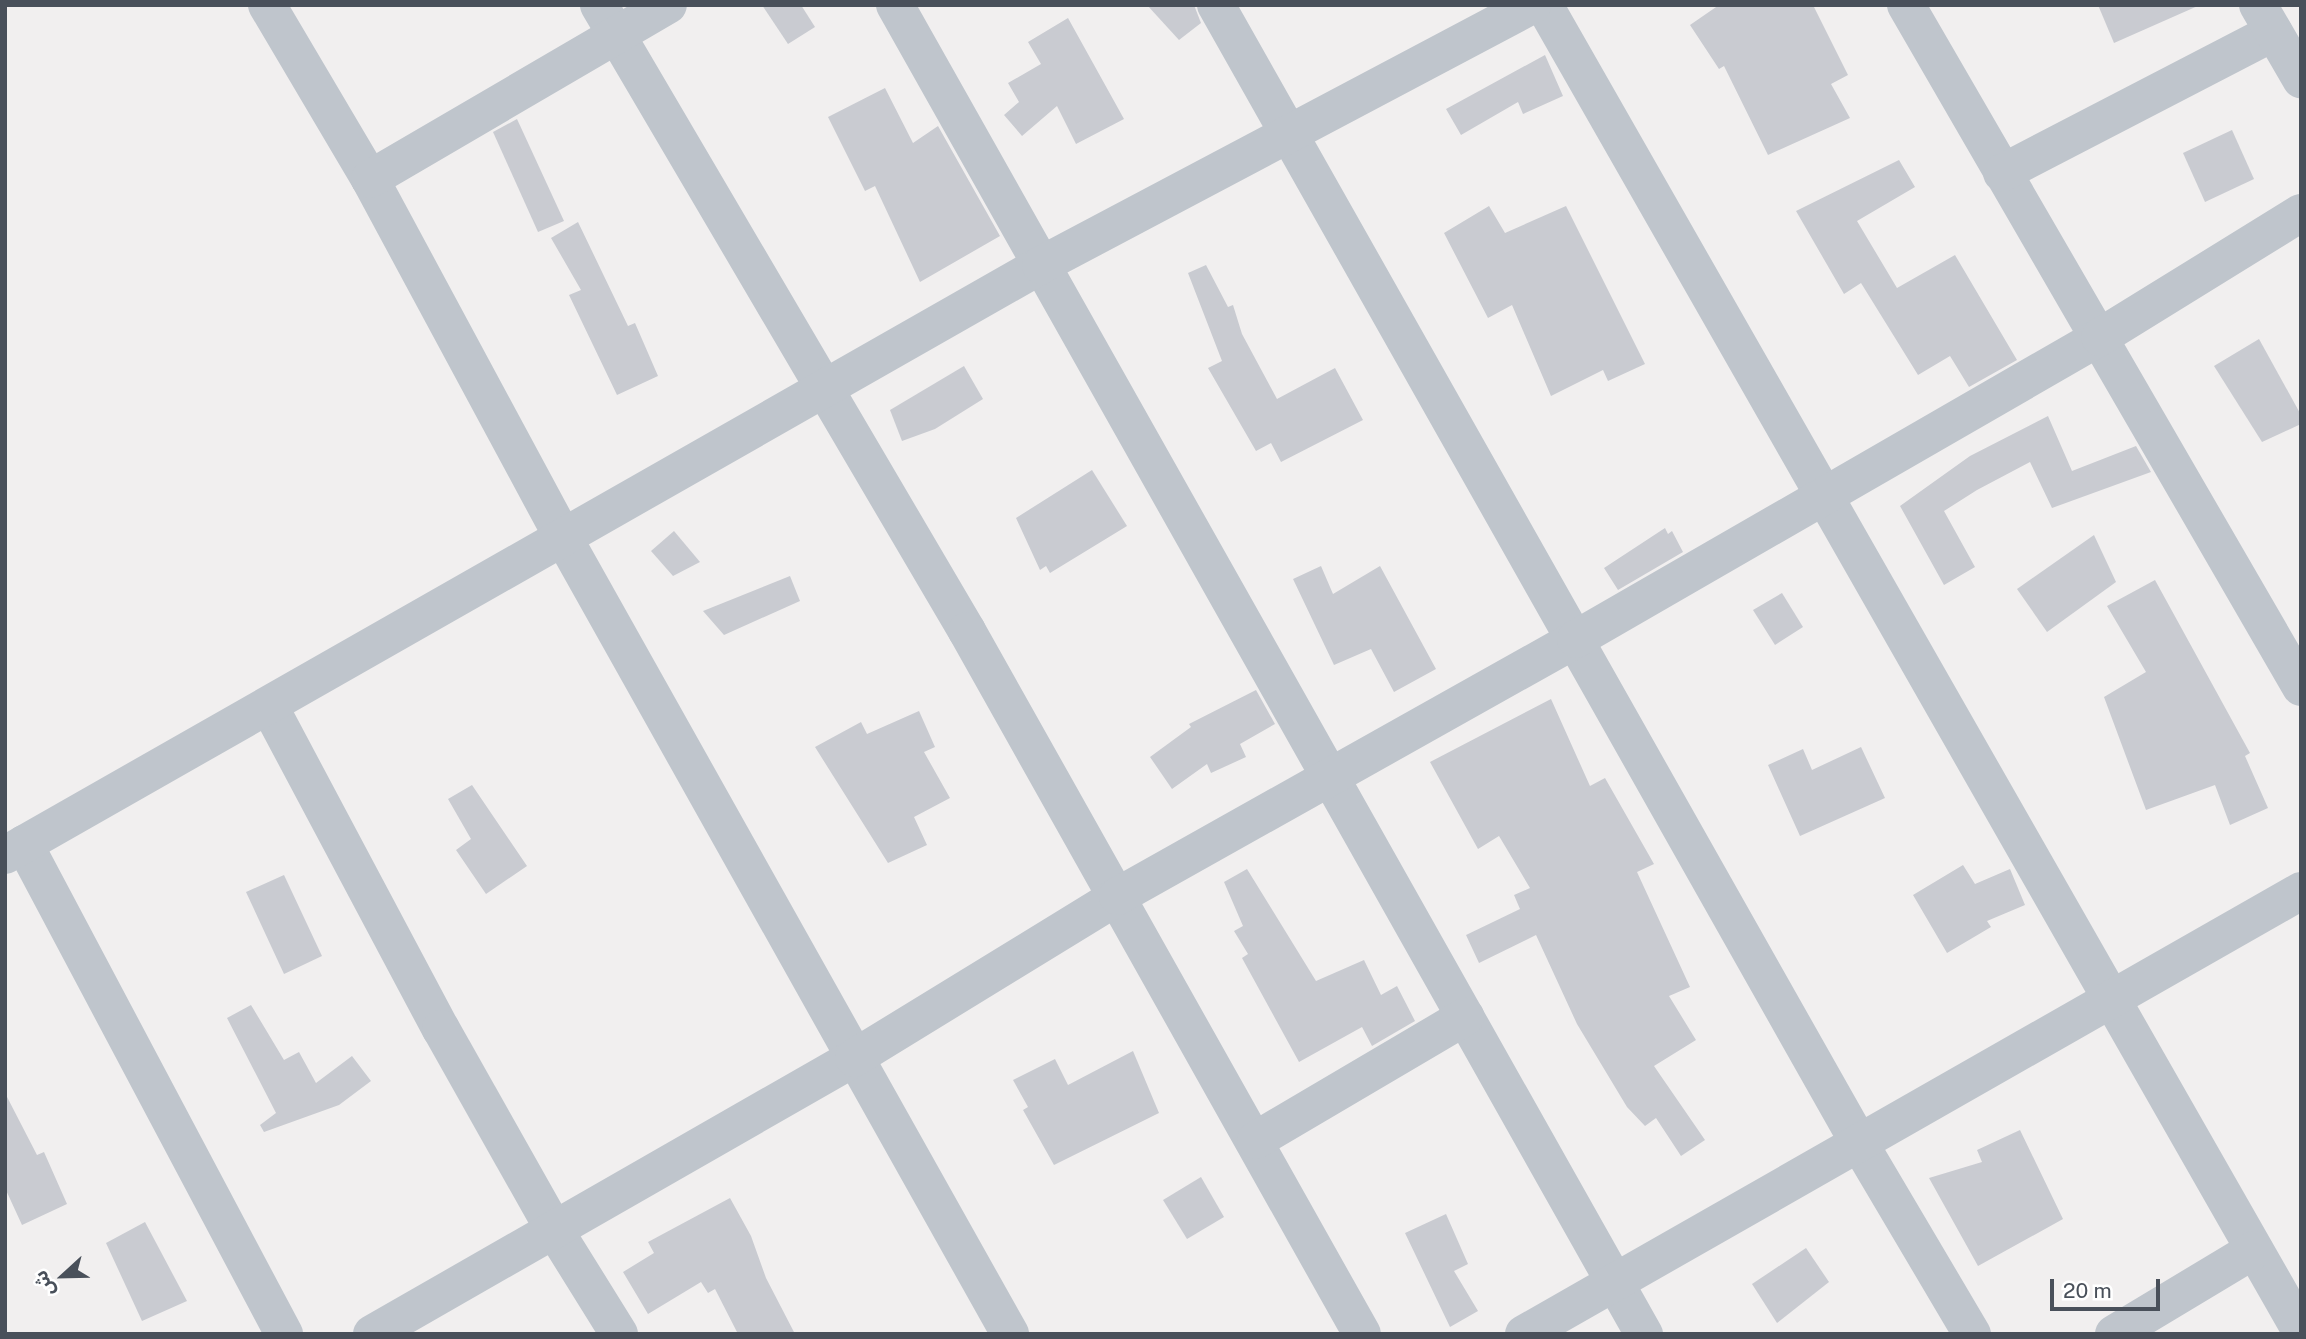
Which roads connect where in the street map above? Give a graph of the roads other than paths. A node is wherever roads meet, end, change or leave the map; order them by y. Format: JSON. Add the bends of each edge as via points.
{"nodes":[{"id":1,"x":267,"y":5,"type":"edge"},
{"id":2,"x":667,"y":5,"type":"edge"},
{"id":3,"x":895,"y":5,"type":"edge"},
{"id":4,"x":1216,"y":5,"type":"edge"},
{"id":5,"x":1532,"y":5,"type":"edge"},
{"id":6,"x":1544,"y":5,"type":"edge"},
{"id":7,"x":1906,"y":5,"type":"edge"},
{"id":8,"x":2266,"y":19,"type":"edge"},
{"id":9,"x":608,"y":20,"type":"edge"},
{"id":10,"x":2301,"y":79,"type":"edge"},
{"id":11,"x":1290,"y":136,"type":"junction"},
{"id":12,"x":2002,"y":173,"type":"junction"},
{"id":13,"x":370,"y":179,"type":"junction"},
{"id":14,"x":2301,"y":213,"type":"edge"},
{"id":15,"x":1041,"y":265,"type":"junction"},
{"id":16,"x":2100,"y":337,"type":"junction"},
{"id":17,"x":827,"y":386,"type":"junction"},
{"id":18,"x":1822,"y":496,"type":"junction"},
{"id":19,"x":563,"y":537,"type":"junction"},
{"id":20,"x":1576,"y":639,"type":"junction"},
{"id":21,"x":2301,"y":687,"type":"edge"},
{"id":22,"x":269,"y":706,"type":"junction"},
{"id":23,"x":1329,"y":777,"type":"junction"},
{"id":24,"x":15,"y":850,"type":"edge"},
{"id":25,"x":2301,"y":891,"type":"edge"},
{"id":26,"x":1118,"y":896,"type":"junction"},
{"id":27,"x":2108,"y":1000,"type":"junction"},
{"id":28,"x":1465,"y":1017,"type":"junction"},
{"id":29,"x":854,"y":1058,"type":"junction"},
{"id":30,"x":1256,"y":1140,"type":"junction"},
{"id":31,"x":1859,"y":1143,"type":"junction"},
{"id":32,"x":555,"y":1231,"type":"junction"},
{"id":33,"x":2253,"y":1250,"type":"junction"},
{"id":34,"x":1615,"y":1284,"type":"junction"},
{"id":35,"x":995,"y":1329,"type":"edge"},
{"id":36,"x":2301,"y":1331,"type":"edge"},
{"id":37,"x":284,"y":1334,"type":"edge"},
{"id":38,"x":372,"y":1334,"type":"edge"},
{"id":39,"x":619,"y":1334,"type":"edge"},
{"id":40,"x":1362,"y":1334,"type":"edge"},
{"id":41,"x":1524,"y":1334,"type":"edge"},
{"id":42,"x":1644,"y":1334,"type":"edge"},
{"id":43,"x":1972,"y":1334,"type":"edge"},
{"id":44,"x":2114,"y":1334,"type":"edge"}],
"edges":[{"from":1,"to":13,"type":"street"},
{"from":2,"to":9,"type":"street"},
{"from":3,"to":15,"type":"street"},
{"from":4,"to":11,"type":"street"},
{"from":5,"to":11,"type":"street"},
{"from":6,"to":18,"type":"street"},
{"from":7,"to":12,"type":"street"},
{"from":8,"to":10,"type":"street"},
{"from":8,"to":12,"type":"street"},
{"from":9,"to":13,"type":"street"},
{"from":9,"to":17,"type":"street"},
{"from":11,"to":15,"type":"street"},
{"from":11,"to":20,"type":"street"},
{"from":12,"to":16,"type":"street"},
{"from":13,"to":19,"type":"street"},
{"from":14,"to":16,"type":"street"},
{"from":15,"to":17,"type":"street"},
{"from":15,"to":23,"type":"street"},
{"from":16,"to":18,"type":"street"},
{"from":16,"to":21,"type":"street"},
{"from":17,"to":19,"type":"street"},
{"from":17,"to":26,"type":"street"},
{"from":18,"to":20,"type":"street"},
{"from":18,"to":27,"type":"street"},
{"from":19,"to":22,"type":"street"},
{"from":19,"to":29,"type":"street"},
{"from":20,"to":23,"type":"street"},
{"from":20,"to":31,"type":"street"},
{"from":22,"to":24,"type":"street"},
{"from":22,"to":32,"type":"street","via":[[428,1006]]},
{"from":23,"to":26,"type":"street"},
{"from":23,"to":28,"type":"street"},
{"from":24,"to":37,"type":"street"},
{"from":25,"to":27,"type":"street"},
{"from":26,"to":29,"type":"street"},
{"from":26,"to":30,"type":"street"},
{"from":27,"to":31,"type":"street"},
{"from":27,"to":33,"type":"street"},
{"from":28,"to":30,"type":"street"},
{"from":28,"to":34,"type":"street"},
{"from":29,"to":32,"type":"street"},
{"from":29,"to":35,"type":"street"},
{"from":30,"to":40,"type":"street"},
{"from":31,"to":34,"type":"street"},
{"from":31,"to":43,"type":"street"},
{"from":32,"to":38,"type":"street"},
{"from":32,"to":39,"type":"street"},
{"from":33,"to":36,"type":"street"},
{"from":33,"to":44,"type":"street"},
{"from":34,"to":41,"type":"street"},
{"from":34,"to":42,"type":"street"}]}
